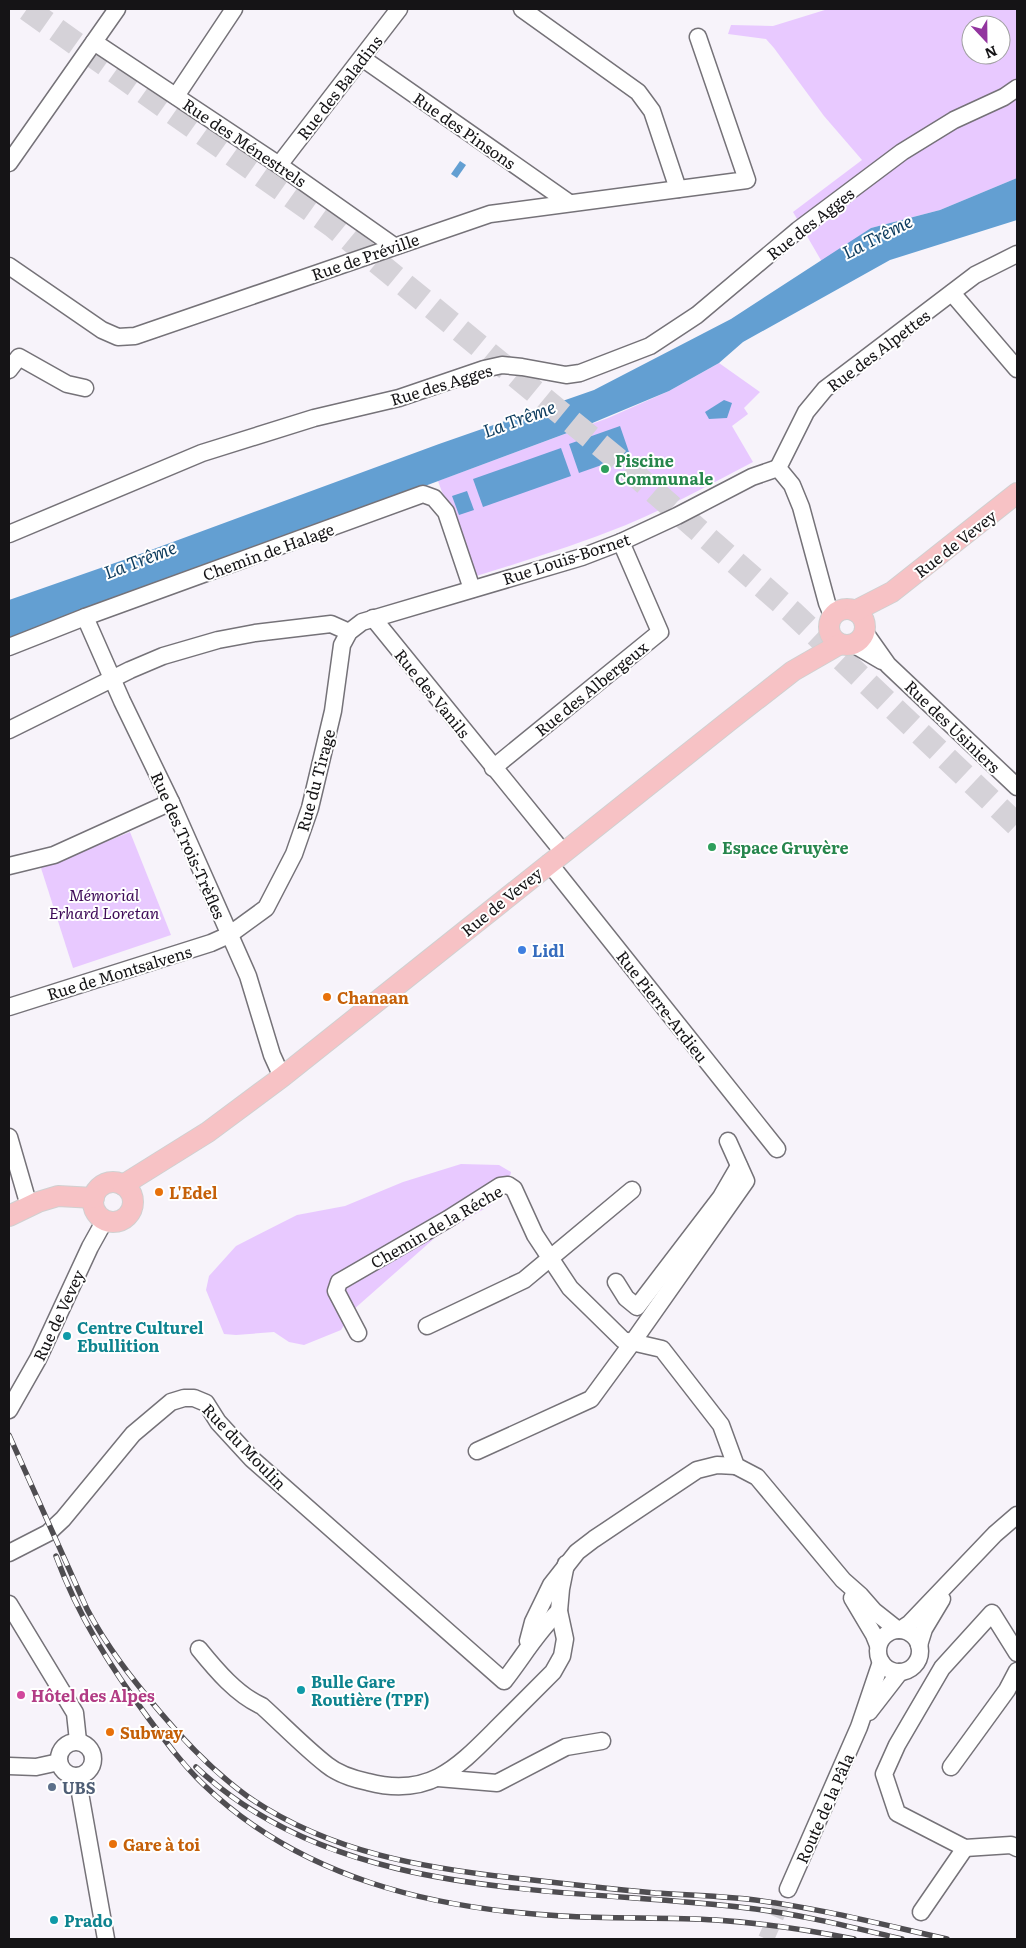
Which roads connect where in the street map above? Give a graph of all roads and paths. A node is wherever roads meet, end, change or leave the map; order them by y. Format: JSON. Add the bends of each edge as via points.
{"nodes":[{"id":1,"x":117,"y":9,"type":"edge"},
{"id":2,"x":234,"y":9,"type":"edge"},
{"id":3,"x":399,"y":9,"type":"edge"},
{"id":4,"x":522,"y":9,"type":"edge"},
{"id":5,"x":698,"y":37,"type":"dead end"},
{"id":6,"x":94,"y":42,"type":"junction"},
{"id":7,"x":362,"y":58,"type":"junction"},
{"id":8,"x":1017,"y":88,"type":"edge"},
{"id":9,"x":176,"y":96,"type":"junction"},
{"id":10,"x":9,"y":163,"type":"edge"},
{"id":11,"x":279,"y":165,"type":"junction"},
{"id":12,"x":678,"y":189,"type":"junction"},
{"id":13,"x":568,"y":202,"type":"junction"},
{"id":14,"x":394,"y":246,"type":"junction"},
{"id":15,"x":1017,"y":254,"type":"edge"},
{"id":16,"x":9,"y":266,"type":"edge"},
{"id":17,"x":952,"y":293,"type":"junction"},
{"id":18,"x":1017,"y":369,"type":"edge"},
{"id":19,"x":9,"y":370,"type":"edge"},
{"id":20,"x":85,"y":388,"type":"dead end"},
{"id":21,"x":778,"y":468,"type":"junction"},
{"id":22,"x":1017,"y":493,"type":"edge"},
{"id":23,"x":9,"y":534,"type":"edge"},
{"id":24,"x":620,"y":542,"type":"junction"},
{"id":25,"x":472,"y":589,"type":"junction"},
{"id":26,"x":85,"y":618,"type":"junction"},
{"id":27,"x":373,"y":618,"type":"junction"},
{"id":28,"x":849,"y":629,"type":"junction"},
{"id":29,"x":349,"y":632,"type":"junction"},
{"id":30,"x":9,"y":647,"type":"edge"},
{"id":31,"x":112,"y":680,"type":"junction"},
{"id":32,"x":9,"y":730,"type":"edge"},
{"id":33,"x":493,"y":768,"type":"junction"},
{"id":34,"x":1017,"y":787,"type":"edge"},
{"id":35,"x":171,"y":802,"type":"junction"},
{"id":36,"x":556,"y":857,"type":"junction"},
{"id":37,"x":9,"y":866,"type":"edge"},
{"id":38,"x":229,"y":935,"type":"junction"},
{"id":39,"x":9,"y":1007,"type":"edge"},
{"id":40,"x":282,"y":1077,"type":"junction"},
{"id":41,"x":9,"y":1137,"type":"edge"},
{"id":42,"x":728,"y":1141,"type":"dead end"},
{"id":43,"x":777,"y":1149,"type":"dead end"},
{"id":44,"x":632,"y":1190,"type":"dead end"},
{"id":45,"x":128,"y":1192,"type":"junction"},
{"id":46,"x":94,"y":1198,"type":"junction"},
{"id":47,"x":29,"y":1206,"type":"junction"},
{"id":48,"x":717,"y":1212,"type":"junction"},
{"id":49,"x":9,"y":1216,"type":"edge"},
{"id":50,"x":105,"y":1220,"type":"junction"},
{"id":51,"x":550,"y":1259,"type":"junction"},
{"id":52,"x":616,"y":1282,"type":"dead end"},
{"id":53,"x":643,"y":1299,"type":"junction"},
{"id":54,"x":656,"y":1308,"type":"junction"},
{"id":55,"x":427,"y":1326,"type":"dead end"},
{"id":56,"x":358,"y":1333,"type":"dead end"},
{"id":57,"x":632,"y":1343,"type":"junction"},
{"id":58,"x":9,"y":1410,"type":"edge"},
{"id":59,"x":477,"y":1451,"type":"dead end"},
{"id":60,"x":736,"y":1466,"type":"junction"},
{"id":61,"x":1017,"y":1515,"type":"edge"},
{"id":62,"x":9,"y":1553,"type":"edge"},
{"id":63,"x":566,"y":1564,"type":"junction"},
{"id":64,"x":963,"y":1568,"type":"junction"},
{"id":65,"x":842,"y":1580,"type":"junction"},
{"id":66,"x":9,"y":1604,"type":"edge"},
{"id":67,"x":559,"y":1611,"type":"junction"},
{"id":68,"x":899,"y":1630,"type":"junction"},
{"id":69,"x":878,"y":1645,"type":"junction"},
{"id":70,"x":920,"y":1648,"type":"junction"},
{"id":71,"x":525,"y":1650,"type":"junction"},
{"id":72,"x":1017,"y":1653,"type":"edge"},
{"id":73,"x":881,"y":1662,"type":"junction"},
{"id":74,"x":942,"y":1668,"type":"junction"},
{"id":75,"x":1017,"y":1671,"type":"edge"},
{"id":76,"x":902,"y":1672,"type":"junction"},
{"id":77,"x":933,"y":1682,"type":"junction"},
{"id":78,"x":262,"y":1706,"type":"dead end"},
{"id":79,"x":860,"y":1727,"type":"junction"},
{"id":80,"x":78,"y":1741,"type":"junction"},
{"id":81,"x":602,"y":1742,"type":"dead end"},
{"id":82,"x":59,"y":1762,"type":"junction"},
{"id":83,"x":9,"y":1766,"type":"edge"},
{"id":84,"x":951,"y":1767,"type":"dead end"},
{"id":85,"x":77,"y":1776,"type":"junction"},
{"id":86,"x":438,"y":1778,"type":"junction"},
{"id":87,"x":1015,"y":1844,"type":"edge"},
{"id":88,"x":965,"y":1848,"type":"junction"},
{"id":89,"x":788,"y":1889,"type":"tunnel mouth"},
{"id":90,"x":921,"y":1912,"type":"dead end"},
{"id":91,"x":106,"y":1939,"type":"edge"}],
"edges":[{"from":1,"to":6,"type":"street"},
{"from":2,"to":9,"type":"street"},
{"from":3,"to":7,"type":"street","name":"Rue des Baladins"},
{"from":4,"to":12,"type":"street","via":[[638,92],[652,111]]},
{"from":5,"to":12,"type":"street","name":"Rue de Préville","via":[[747,180]]},
{"from":6,"to":9,"type":"street","name":"Rue des Ménestrels"},
{"from":6,"to":10,"type":"street"},
{"from":7,"to":11,"type":"street","name":"Rue des Baladins"},
{"from":7,"to":13,"type":"street","name":"Rue des Pinsons"},
{"from":8,"to":23,"type":"street","name":"Rue des Agges","via":[[954,120],[902,152],[798,230],[697,315],[650,346],[580,373],[566,375],[502,365],[399,398],[314,418],[202,454]]},
{"from":9,"to":11,"type":"street","name":"Rue des Ménestrels"},
{"from":11,"to":14,"type":"street","name":"Rue des Ménestrels"},
{"from":12,"to":13,"type":"street","name":"Rue de Préville"},
{"from":13,"to":14,"type":"street","name":"Rue de Préville","via":[[490,214]]},
{"from":14,"to":16,"type":"street","name":"Rue de Préville","via":[[135,336],[118,337],[102,330]]},
{"from":15,"to":17,"type":"street","name":"Rue des Alpettes","via":[[975,275]]},
{"from":17,"to":18,"type":"street"},
{"from":17,"to":21,"type":"street","name":"Rue des Alpettes","via":[[825,389],[806,412]]},
{"from":19,"to":20,"type":"street","via":[[19,357],[67,384]]},
{"from":21,"to":24,"type":"street","name":"Rue Louis-Bornet","via":[[752,477]]},
{"from":21,"to":28,"type":"street","via":[[792,485],[801,507],[826,603]]},
{"from":22,"to":28,"type":"main road","name":"Rue de Vevey"},
{"from":24,"to":25,"type":"street","name":"Rue Louis-Bornet","via":[[582,557]]},
{"from":24,"to":33,"type":"street","name":"Rue des Albergeux","via":[[660,632]]},
{"from":25,"to":26,"type":"street","name":"Chemin de Halage","via":[[446,512],[434,498],[423,494]]},
{"from":25,"to":27,"type":"street","name":"Rue Louis-Bornet"},
{"from":26,"to":30,"type":"street","name":"Chemin de Halage"},
{"from":26,"to":31,"type":"street","name":"Rue des Trois-Trèfles"},
{"from":27,"to":29,"type":"street","name":"Rue Louis-Bornet"},
{"from":27,"to":33,"type":"street","name":"Rue des Vanils"},
{"from":28,"to":34,"type":"street","name":"Rue des Usiniers"},
{"from":28,"to":36,"type":"main road","name":"Rue de Vevey"},
{"from":29,"to":31,"type":"street","via":[[331,624],[218,640],[163,656]]},
{"from":29,"to":38,"type":"street","name":"Rue du Tirage","via":[[342,645],[333,712],[310,808],[294,854],[266,908]]},
{"from":31,"to":32,"type":"street"},
{"from":31,"to":35,"type":"street","name":"Rue des Trois-Trèfles"},
{"from":33,"to":36,"type":"street","name":"Rue des Vanils"},
{"from":35,"to":37,"type":"street","via":[[54,855]]},
{"from":35,"to":38,"type":"street","name":"Rue des Trois-Trèfles"},
{"from":36,"to":40,"type":"main road","name":"Rue de Vevey"},
{"from":36,"to":43,"type":"street","name":"Rue Pierre-Ardieu"},
{"from":38,"to":39,"type":"street","name":"Rue de Montsalvens","via":[[211,944]]},
{"from":38,"to":40,"type":"street","name":"Rue des Trois-Trèfles","via":[[248,976],[272,1056]]},
{"from":40,"to":45,"type":"main road","name":"Rue de Vevey"},
{"from":41,"to":47,"type":"street"},
{"from":42,"to":48,"type":"street","via":[[746,1181]]},
{"from":44,"to":51,"type":"street"},
{"from":45,"to":46,"type":"main road","via":[[115,1182],[107,1183],[96,1191]]},
{"from":45,"to":50,"type":"main road","via":[[130,1212],[126,1217],[118,1221]]},
{"from":46,"to":47,"type":"main road","via":[[58,1196]]},
{"from":46,"to":50,"type":"main road","via":[[96,1212]]},
{"from":47,"to":49,"type":"main road"},
{"from":48,"to":53,"type":"street"},
{"from":48,"to":54,"type":"street"},
{"from":50,"to":58,"type":"street","name":"Rue de Vevey","via":[[38,1359]]},
{"from":51,"to":55,"type":"street","via":[[524,1280]]},
{"from":51,"to":56,"type":"street","name":"Chemin de la Réche","via":[[514,1189],[508,1185],[500,1186],[339,1282],[336,1291]]},
{"from":51,"to":57,"type":"street","name":"Chemin de la Réche","via":[[570,1288],[623,1340]]},
{"from":52,"to":53,"type":"street","via":[[626,1298],[637,1307]]},
{"from":53,"to":54,"type":"street"},
{"from":54,"to":57,"type":"street"},
{"from":57,"to":59,"type":"street","via":[[591,1399]]},
{"from":57,"to":60,"type":"street","name":"Chemin de la Réche","via":[[662,1350],[721,1425]]},
{"from":60,"to":63,"type":"street","via":[[717,1465],[697,1470],[594,1539]]},
{"from":60,"to":65,"type":"street","via":[[757,1477]]},
{"from":61,"to":64,"type":"street"},
{"from":62,"to":71,"type":"street","name":"Rue du Moulin","via":[[52,1530],[134,1434],[160,1410],[170,1402],[194,1398],[206,1403],[218,1422],[252,1459],[504,1681]]},
{"from":63,"to":67,"type":"street"},
{"from":63,"to":71,"type":"street","via":[[551,1585],[533,1622]]},
{"from":64,"to":68,"type":"street","via":[[909,1624]]},
{"from":64,"to":70,"type":"street","via":[[924,1628]]},
{"from":65,"to":68,"type":"street","via":[[874,1612]]},
{"from":65,"to":69,"type":"street"},
{"from":66,"to":80,"type":"street","via":[[75,1713]]},
{"from":67,"to":71,"type":"street"},
{"from":67,"to":86,"type":"street","via":[[565,1639],[562,1656],[553,1672],[465,1761]]},
{"from":68,"to":69,"type":"street","via":[[886,1634]]},
{"from":68,"to":70,"type":"street","via":[[914,1635]]},
{"from":69,"to":73,"type":"street"},
{"from":70,"to":74,"type":"street","via":[[932,1663]]},
{"from":70,"to":76,"type":"street","via":[[919,1659],[914,1666]]},
{"from":72,"to":74,"type":"street","via":[[992,1613]]},
{"from":73,"to":76,"type":"street","via":[[889,1670]]},
{"from":73,"to":79,"type":"street","name":"Route de la Pâla"},
{"from":74,"to":77,"type":"street"},
{"from":75,"to":84,"type":"street","via":[[1007,1690]]},
{"from":76,"to":77,"type":"street"},
{"from":76,"to":79,"type":"street","name":"Route de la Pâla"},
{"from":77,"to":88,"type":"street","via":[[897,1744],[884,1774],[897,1813]]},
{"from":78,"to":86,"type":"street","via":[[328,1765],[355,1779],[403,1787]]},
{"from":79,"to":89,"type":"street","name":"Route de la Pâla"},
{"from":80,"to":82,"type":"street","via":[[63,1747]]},
{"from":80,"to":85,"type":"street","via":[[88,1746],[94,1757],[91,1768]]},
{"from":81,"to":86,"type":"street","via":[[566,1746],[498,1784]]},
{"from":82,"to":83,"type":"street"},
{"from":82,"to":85,"type":"street","via":[[67,1774]]},
{"from":85,"to":91,"type":"street"},
{"from":87,"to":88,"type":"street"},
{"from":88,"to":90,"type":"street"}]}
